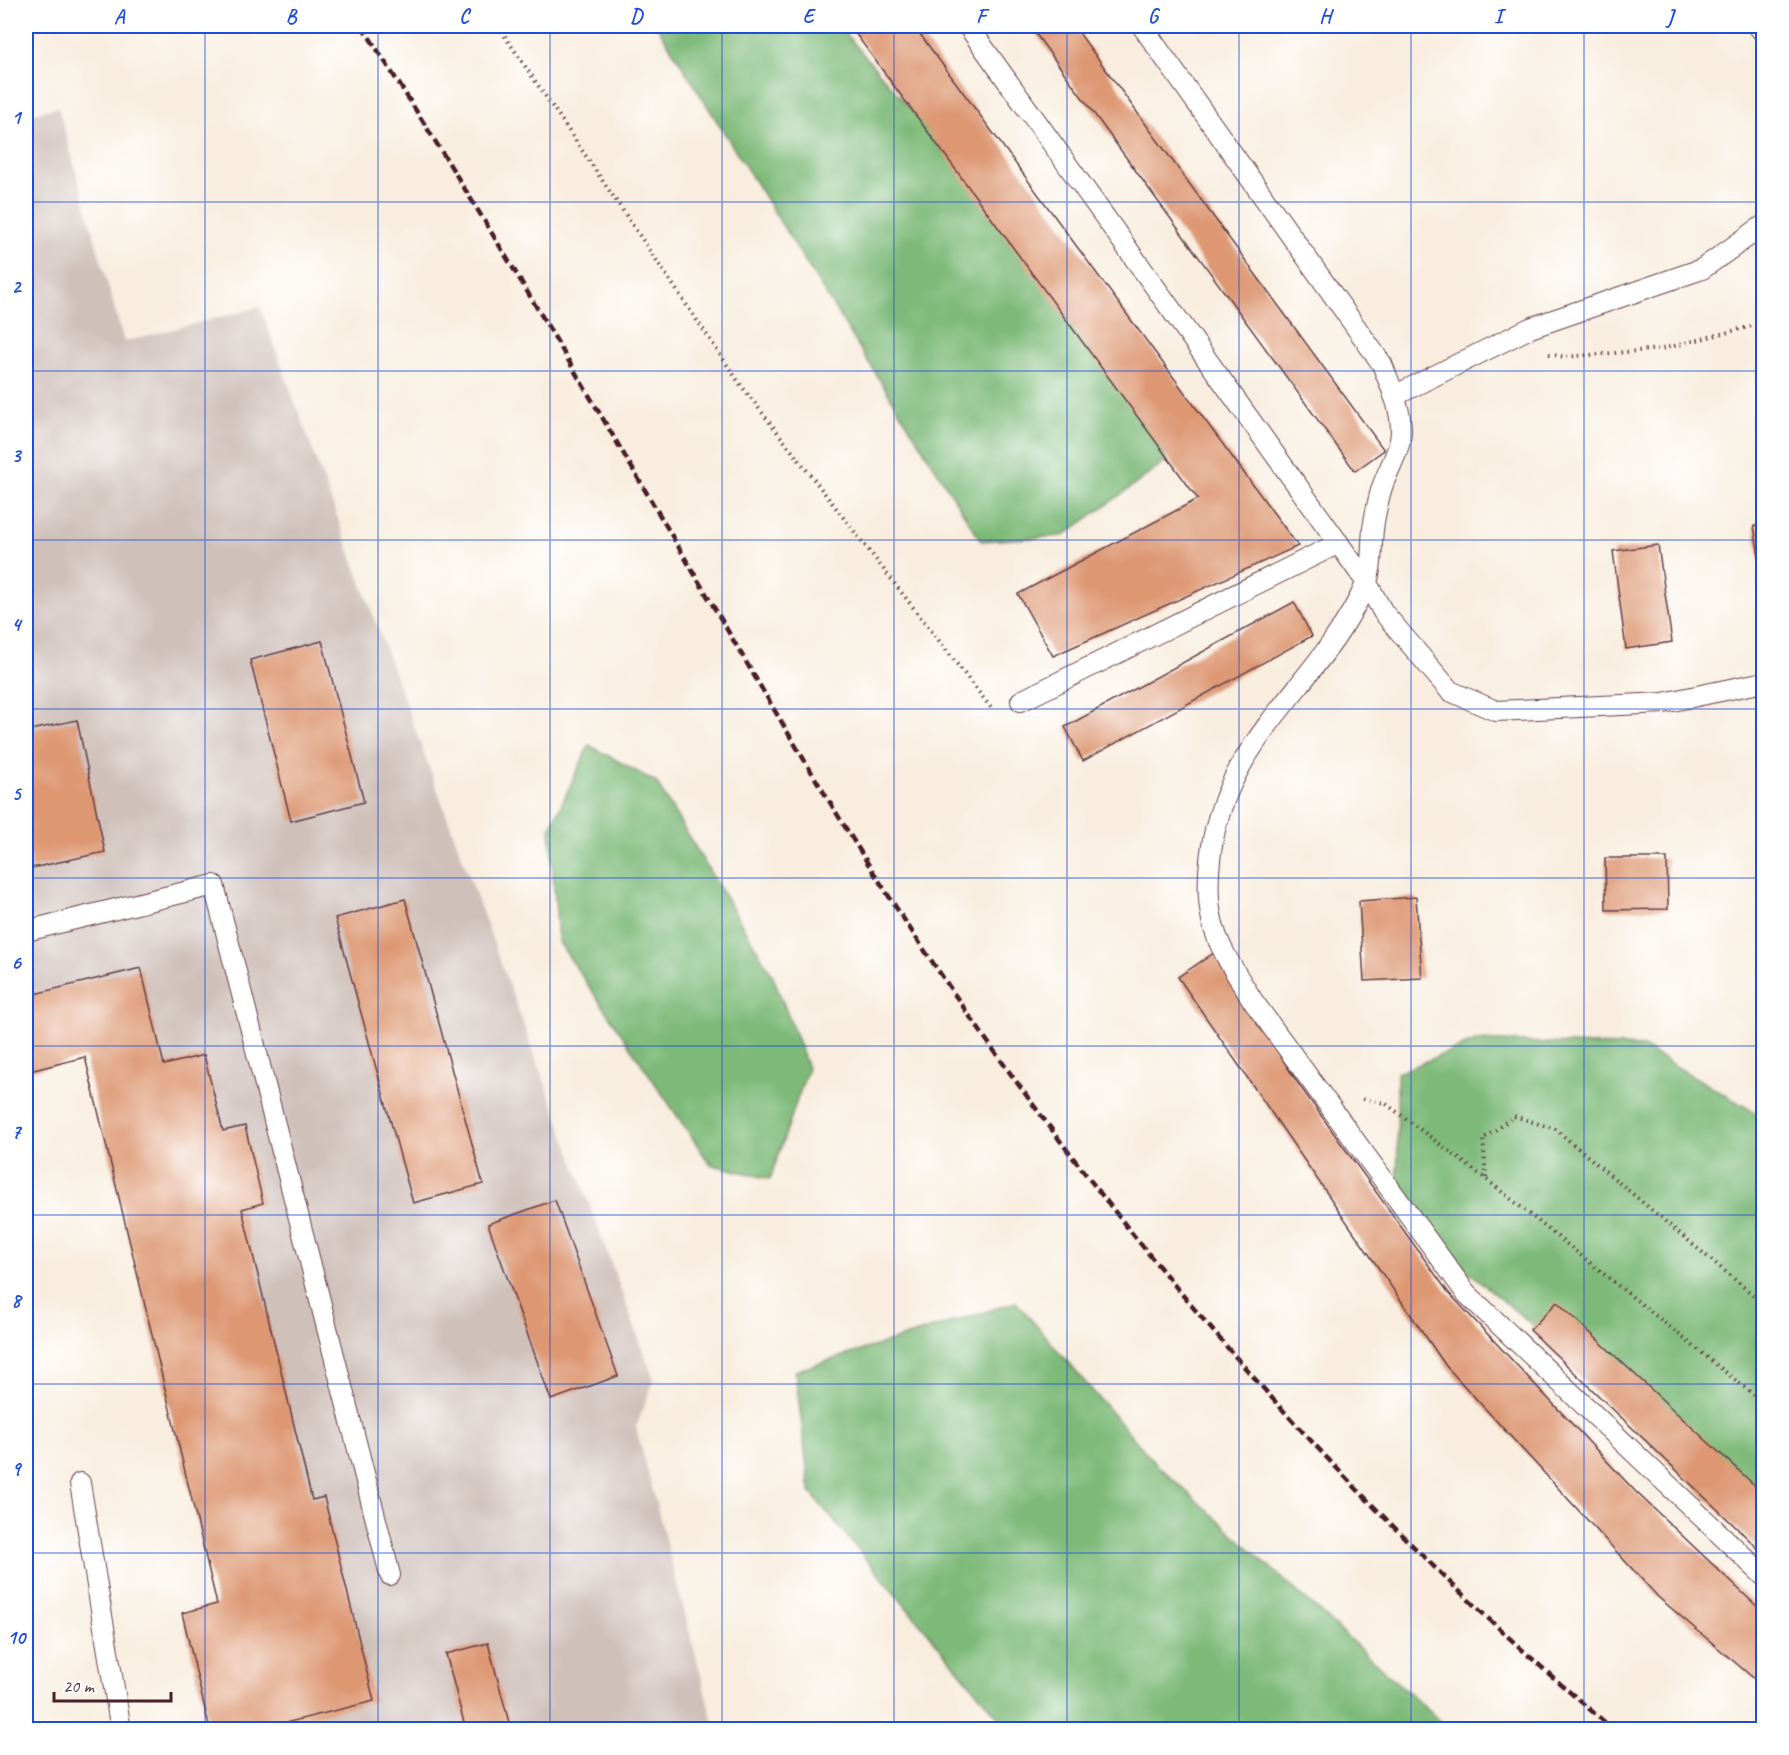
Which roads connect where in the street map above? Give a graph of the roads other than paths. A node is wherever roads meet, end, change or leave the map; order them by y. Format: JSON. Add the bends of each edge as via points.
{"nodes":[{"id":1,"x":969,"y":26,"type":"edge"},
{"id":2,"x":1142,"y":26,"type":"edge"},
{"id":3,"x":1758,"y":26,"type":"edge"},
{"id":4,"x":1764,"y":33,"type":"edge"},
{"id":5,"x":1764,"y":225,"type":"edge"},
{"id":6,"x":1394,"y":396,"type":"junction"},
{"id":7,"x":1338,"y":543,"type":"junction"},
{"id":8,"x":1367,"y":583,"type":"junction"},
{"id":9,"x":1764,"y":682,"type":"edge"},
{"id":10,"x":1021,"y":701,"type":"road end"},
{"id":11,"x":26,"y":930,"type":"edge"},
{"id":12,"x":80,"y":1483,"type":"dead end"},
{"id":13,"x":390,"y":1575,"type":"dead end"},
{"id":14,"x":1764,"y":1576,"type":"edge"},
{"id":15,"x":121,"y":1730,"type":"edge"}],
"edges":[{"from":1,"to":7,"type":"lane"},
{"from":2,"to":6,"type":"lane","via":[[1382,364]]},
{"from":3,"to":4,"type":"lane"},
{"from":5,"to":6,"type":"lane","via":[[1702,268],[1530,328]]},
{"from":6,"to":8,"type":"lane","via":[[1401,431],[1380,492]]},
{"from":7,"to":8,"type":"lane"},
{"from":7,"to":10,"type":"lane"},
{"from":8,"to":9,"type":"lane","via":[[1383,612],[1450,691],[1496,711],[1663,703]]},
{"from":8,"to":14,"type":"lane","via":[[1339,630],[1242,760],[1226,791],[1214,827],[1209,862],[1212,922],[1253,1001],[1466,1293]]},
{"from":11,"to":13,"type":"lane","via":[[214,885]]},
{"from":12,"to":15,"type":"lane"}]}
